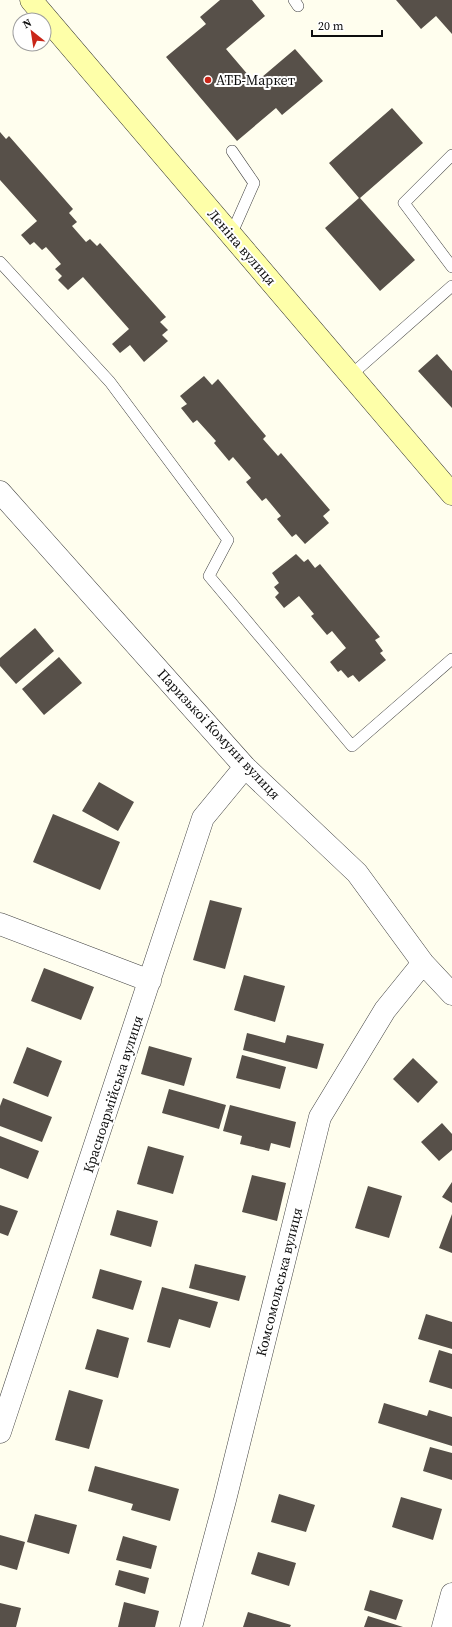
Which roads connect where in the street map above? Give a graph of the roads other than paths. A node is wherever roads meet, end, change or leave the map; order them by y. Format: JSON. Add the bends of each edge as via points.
{"nodes":[{"id":1,"x":31,"y":0,"type":"edge"},
{"id":2,"x":232,"y":151,"type":"dead end"},
{"id":3,"x":452,"y":155,"type":"edge"},
{"id":4,"x":230,"y":235,"type":"junction"},
{"id":5,"x":0,"y":262,"type":"edge"},
{"id":6,"x":452,"y":267,"type":"edge"},
{"id":7,"x":452,"y":286,"type":"edge"},
{"id":8,"x":351,"y":375,"type":"junction"},
{"id":9,"x":0,"y":492,"type":"edge"},
{"id":10,"x":452,"y":494,"type":"edge"},
{"id":11,"x":452,"y":659,"type":"edge"},
{"id":12,"x":245,"y":767,"type":"junction"},
{"id":13,"x":0,"y":924,"type":"edge"},
{"id":14,"x":423,"y":964,"type":"junction"},
{"id":15,"x":150,"y":981,"type":"junction"},
{"id":16,"x":452,"y":994,"type":"edge"},
{"id":17,"x":0,"y":1432,"type":"edge"},
{"id":18,"x":452,"y":1594,"type":"edge"},
{"id":19,"x":191,"y":1627,"type":"edge"},
{"id":20,"x":443,"y":1627,"type":"edge"}],
"edges":[{"from":1,"to":4,"type":"main road","name":"Леніна вулиця"},
{"from":2,"to":4,"type":"lane","via":[[254,183]]},
{"from":3,"to":6,"type":"lane","via":[[404,203]]},
{"from":4,"to":8,"type":"main road","name":"Леніна вулиця"},
{"from":5,"to":11,"type":"lane","via":[[110,382],[228,540],[208,576],[352,746]]},
{"from":7,"to":8,"type":"lane"},
{"from":8,"to":10,"type":"main road","name":"Леніна вулиця"},
{"from":9,"to":12,"type":"street","name":"Паризької Комуни вулиця"},
{"from":12,"to":14,"type":"street","name":"Паризької Комуни вулиця","via":[[357,873]]},
{"from":12,"to":15,"type":"street","name":"Красноармійська вулиця","via":[[203,818]]},
{"from":13,"to":15,"type":"street"},
{"from":14,"to":16,"type":"street","name":"Паризької Комуни вулиця"},
{"from":14,"to":19,"type":"street","name":"Комсомольська вулиця","via":[[386,1010],[320,1116]]},
{"from":15,"to":17,"type":"street","name":"Красноармійська вулиця"},
{"from":18,"to":20,"type":"street"}]}
